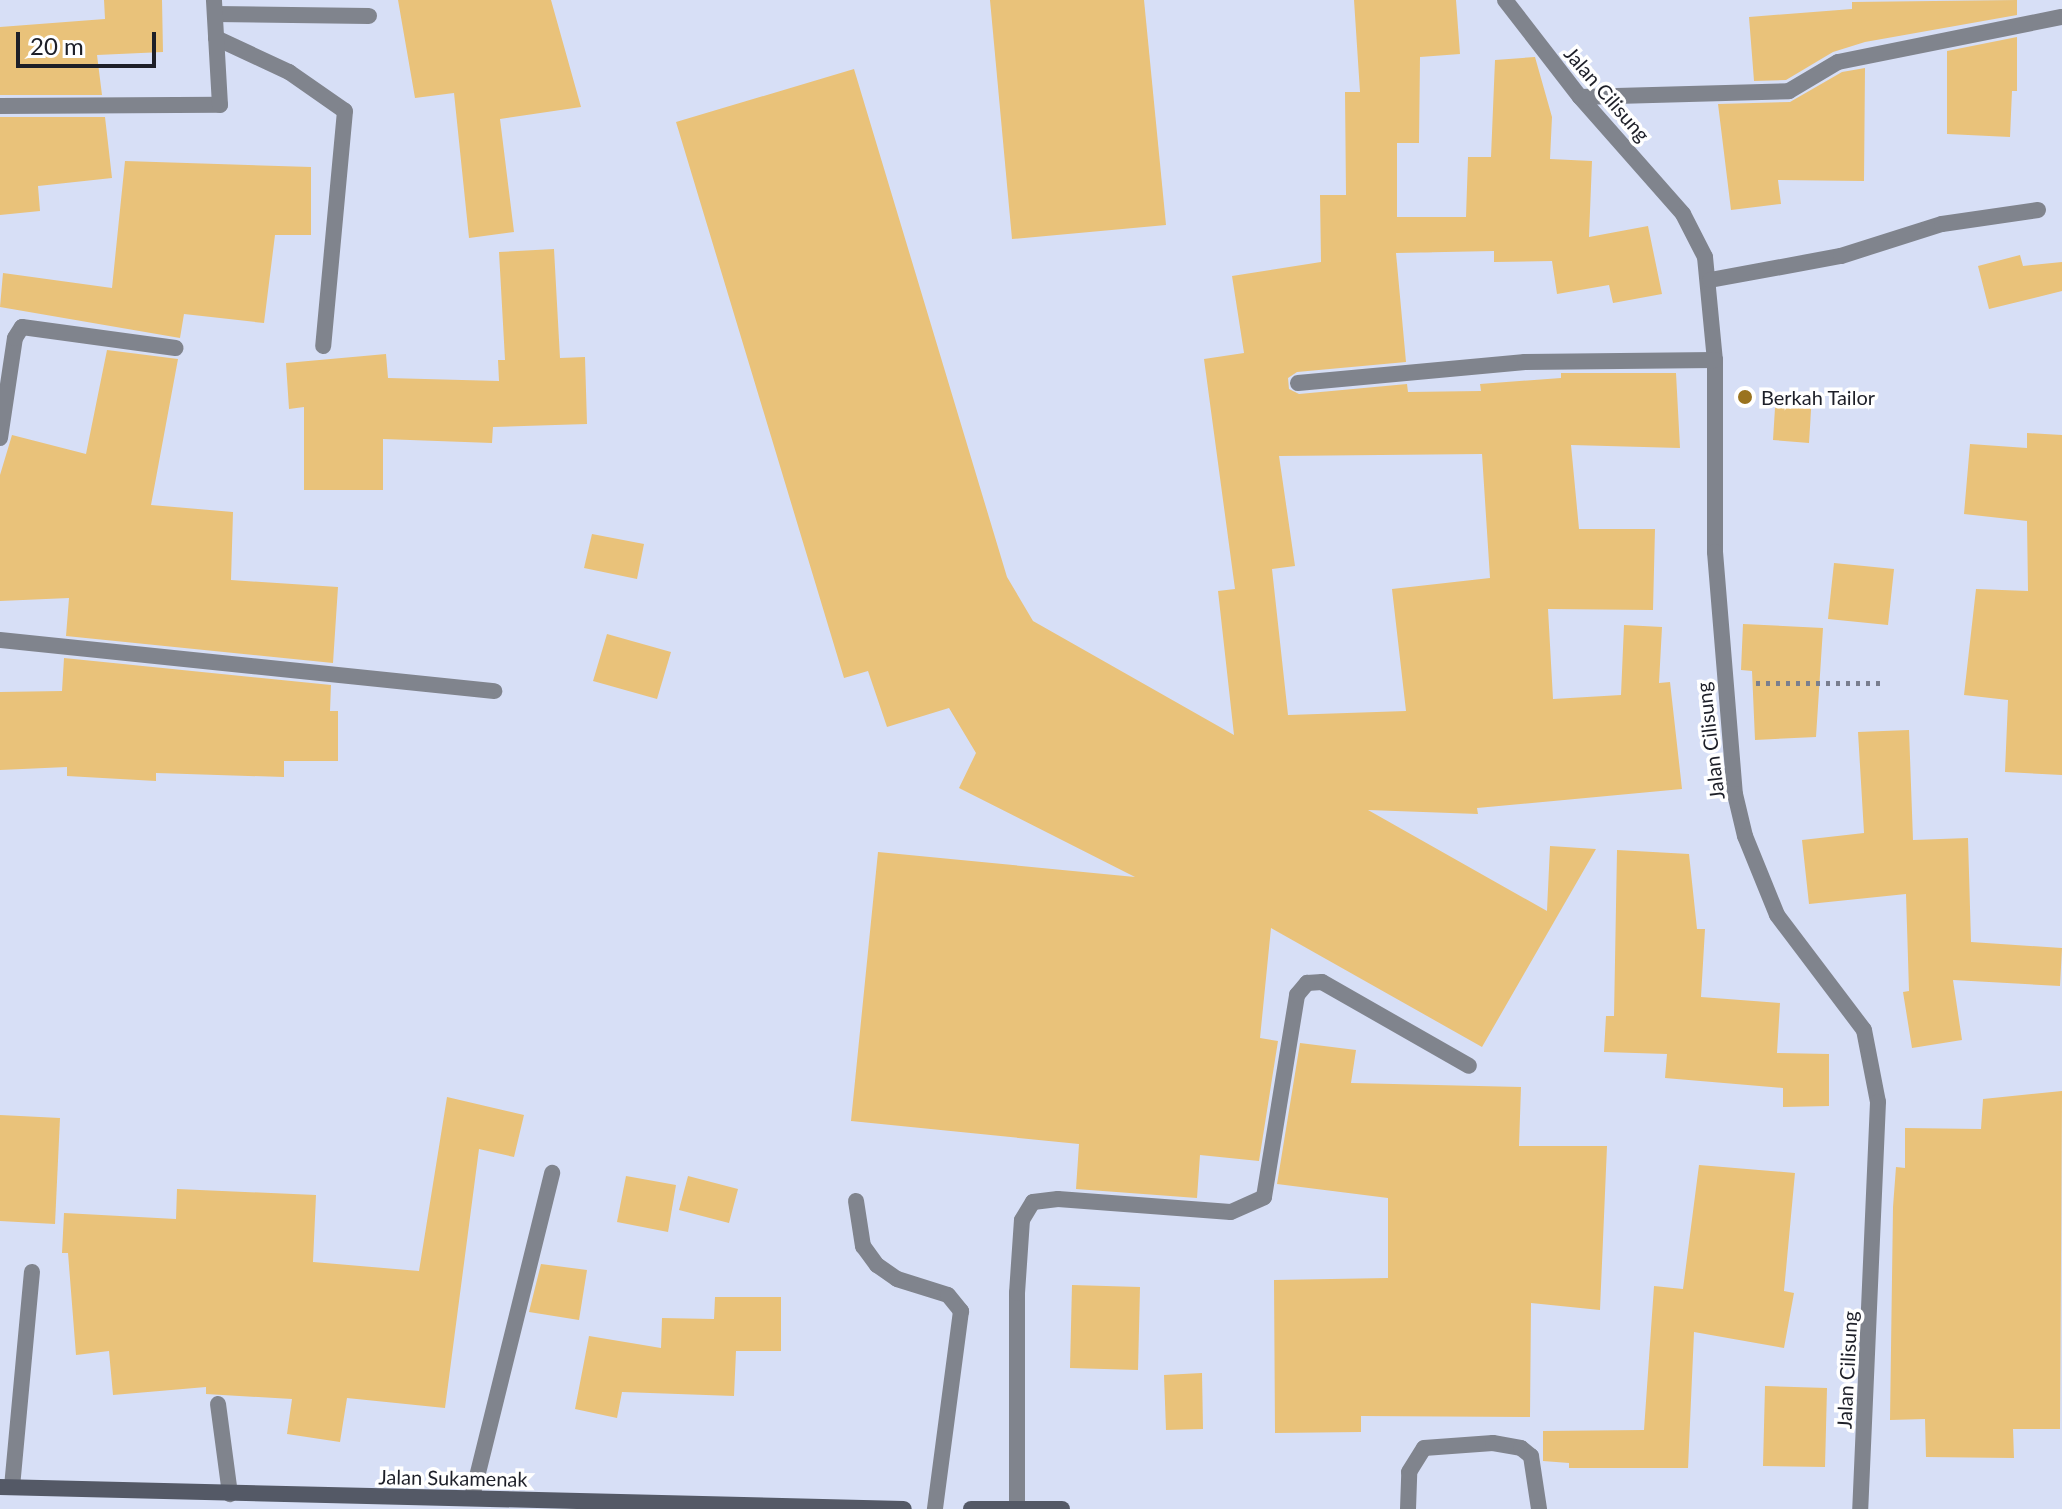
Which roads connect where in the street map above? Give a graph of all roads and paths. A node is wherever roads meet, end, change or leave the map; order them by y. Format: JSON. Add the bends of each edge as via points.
{"nodes":[{"id":1,"x":1505,"y":0,"type":"edge"},
{"id":2,"x":215,"y":7,"type":"edge"},
{"id":3,"x":369,"y":16,"type":"dead end"},
{"id":4,"x":2062,"y":17,"type":"edge"},
{"id":5,"x":216,"y":38,"type":"junction"},
{"id":6,"x":1580,"y":97,"type":"junction"},
{"id":7,"x":0,"y":106,"type":"edge"},
{"id":8,"x":2038,"y":210,"type":"dead end"},
{"id":9,"x":1710,"y":280,"type":"junction"},
{"id":10,"x":323,"y":346,"type":"dead end"},
{"id":11,"x":176,"y":348,"type":"dead end"},
{"id":12,"x":1715,"y":360,"type":"junction"},
{"id":13,"x":1298,"y":383,"type":"dead end"},
{"id":14,"x":0,"y":438,"type":"edge"},
{"id":15,"x":0,"y":640,"type":"edge"},
{"id":16,"x":1881,"y":683,"type":"dead end"},
{"id":17,"x":1723,"y":686,"type":"junction"},
{"id":18,"x":494,"y":691,"type":"dead end"},
{"id":19,"x":1469,"y":1066,"type":"dead end"},
{"id":20,"x":552,"y":1173,"type":"dead end"},
{"id":21,"x":856,"y":1201,"type":"dead end"},
{"id":22,"x":32,"y":1272,"type":"dead end"},
{"id":23,"x":218,"y":1404,"type":"dead end"},
{"id":24,"x":6,"y":1487,"type":"edge"},
{"id":25,"x":230,"y":1494,"type":"junction"},
{"id":26,"x":472,"y":1497,"type":"junction"},
{"id":27,"x":699,"y":1506,"type":"edge"},
{"id":28,"x":659,"y":1507,"type":"edge"},
{"id":29,"x":788,"y":1507,"type":"edge"},
{"id":30,"x":1017,"y":1507,"type":"edge"},
{"id":31,"x":904,"y":1509,"type":"edge"},
{"id":32,"x":935,"y":1509,"type":"edge"},
{"id":33,"x":971,"y":1509,"type":"edge"},
{"id":34,"x":1062,"y":1509,"type":"edge"},
{"id":35,"x":1408,"y":1509,"type":"edge"},
{"id":36,"x":1539,"y":1509,"type":"edge"},
{"id":37,"x":1860,"y":1509,"type":"edge"}],
"edges":[{"from":1,"to":6,"type":"street","name":"Jalan Cilisung"},
{"from":2,"to":3,"type":"street"},
{"from":2,"to":5,"type":"street"},
{"from":4,"to":6,"type":"street","via":[[1838,62],[1789,91]]},
{"from":5,"to":7,"type":"street","via":[[220,105]]},
{"from":5,"to":10,"type":"street","via":[[289,72],[345,111]]},
{"from":6,"to":9,"type":"street","name":"Jalan Cilisung","via":[[1683,214],[1705,257]]},
{"from":8,"to":9,"type":"street","via":[[1942,224],[1841,256]]},
{"from":9,"to":12,"type":"street","name":"Jalan Cilisung"},
{"from":11,"to":14,"type":"street","via":[[22,327],[15,338]]},
{"from":12,"to":13,"type":"street","via":[[1525,362]]},
{"from":12,"to":17,"type":"street","name":"Jalan Cilisung","via":[[1715,552]]},
{"from":15,"to":18,"type":"street"},
{"from":16,"to":17,"type":"path"},
{"from":17,"to":37,"type":"street","name":"Jalan Cilisung","via":[[1735,794],[1762,882],[1800,950],[1864,1030],[1873,1065],[1878,1138]]},
{"from":19,"to":30,"type":"street","via":[[1322,982],[1307,983],[1297,995],[1264,1197],[1231,1212],[1058,1199],[1033,1202],[1022,1220],[1017,1293]]},
{"from":20,"to":26,"type":"street"},
{"from":21,"to":32,"type":"street","via":[[863,1246],[877,1265],[897,1279],[948,1295],[961,1311]]},
{"from":22,"to":24,"type":"street"},
{"from":23,"to":25,"type":"street"},
{"from":24,"to":25,"type":"main road","name":"Jalan Sukamenak"},
{"from":25,"to":26,"type":"main road","name":"Jalan Sukamenak"},
{"from":26,"to":28,"type":"main road","name":"Jalan Sukamenak"},
{"from":27,"to":28,"type":"main road","name":"Jalan Sukamenak"},
{"from":27,"to":29,"type":"main road","name":"Jalan Sukamenak"},
{"from":29,"to":31,"type":"main road","name":"Jalan Sukamenak"},
{"from":30,"to":33,"type":"main road"},
{"from":30,"to":34,"type":"main road"},
{"from":35,"to":36,"type":"street","via":[[1409,1472],[1424,1448],[1493,1443],[1521,1448],[1531,1456]]}]}
